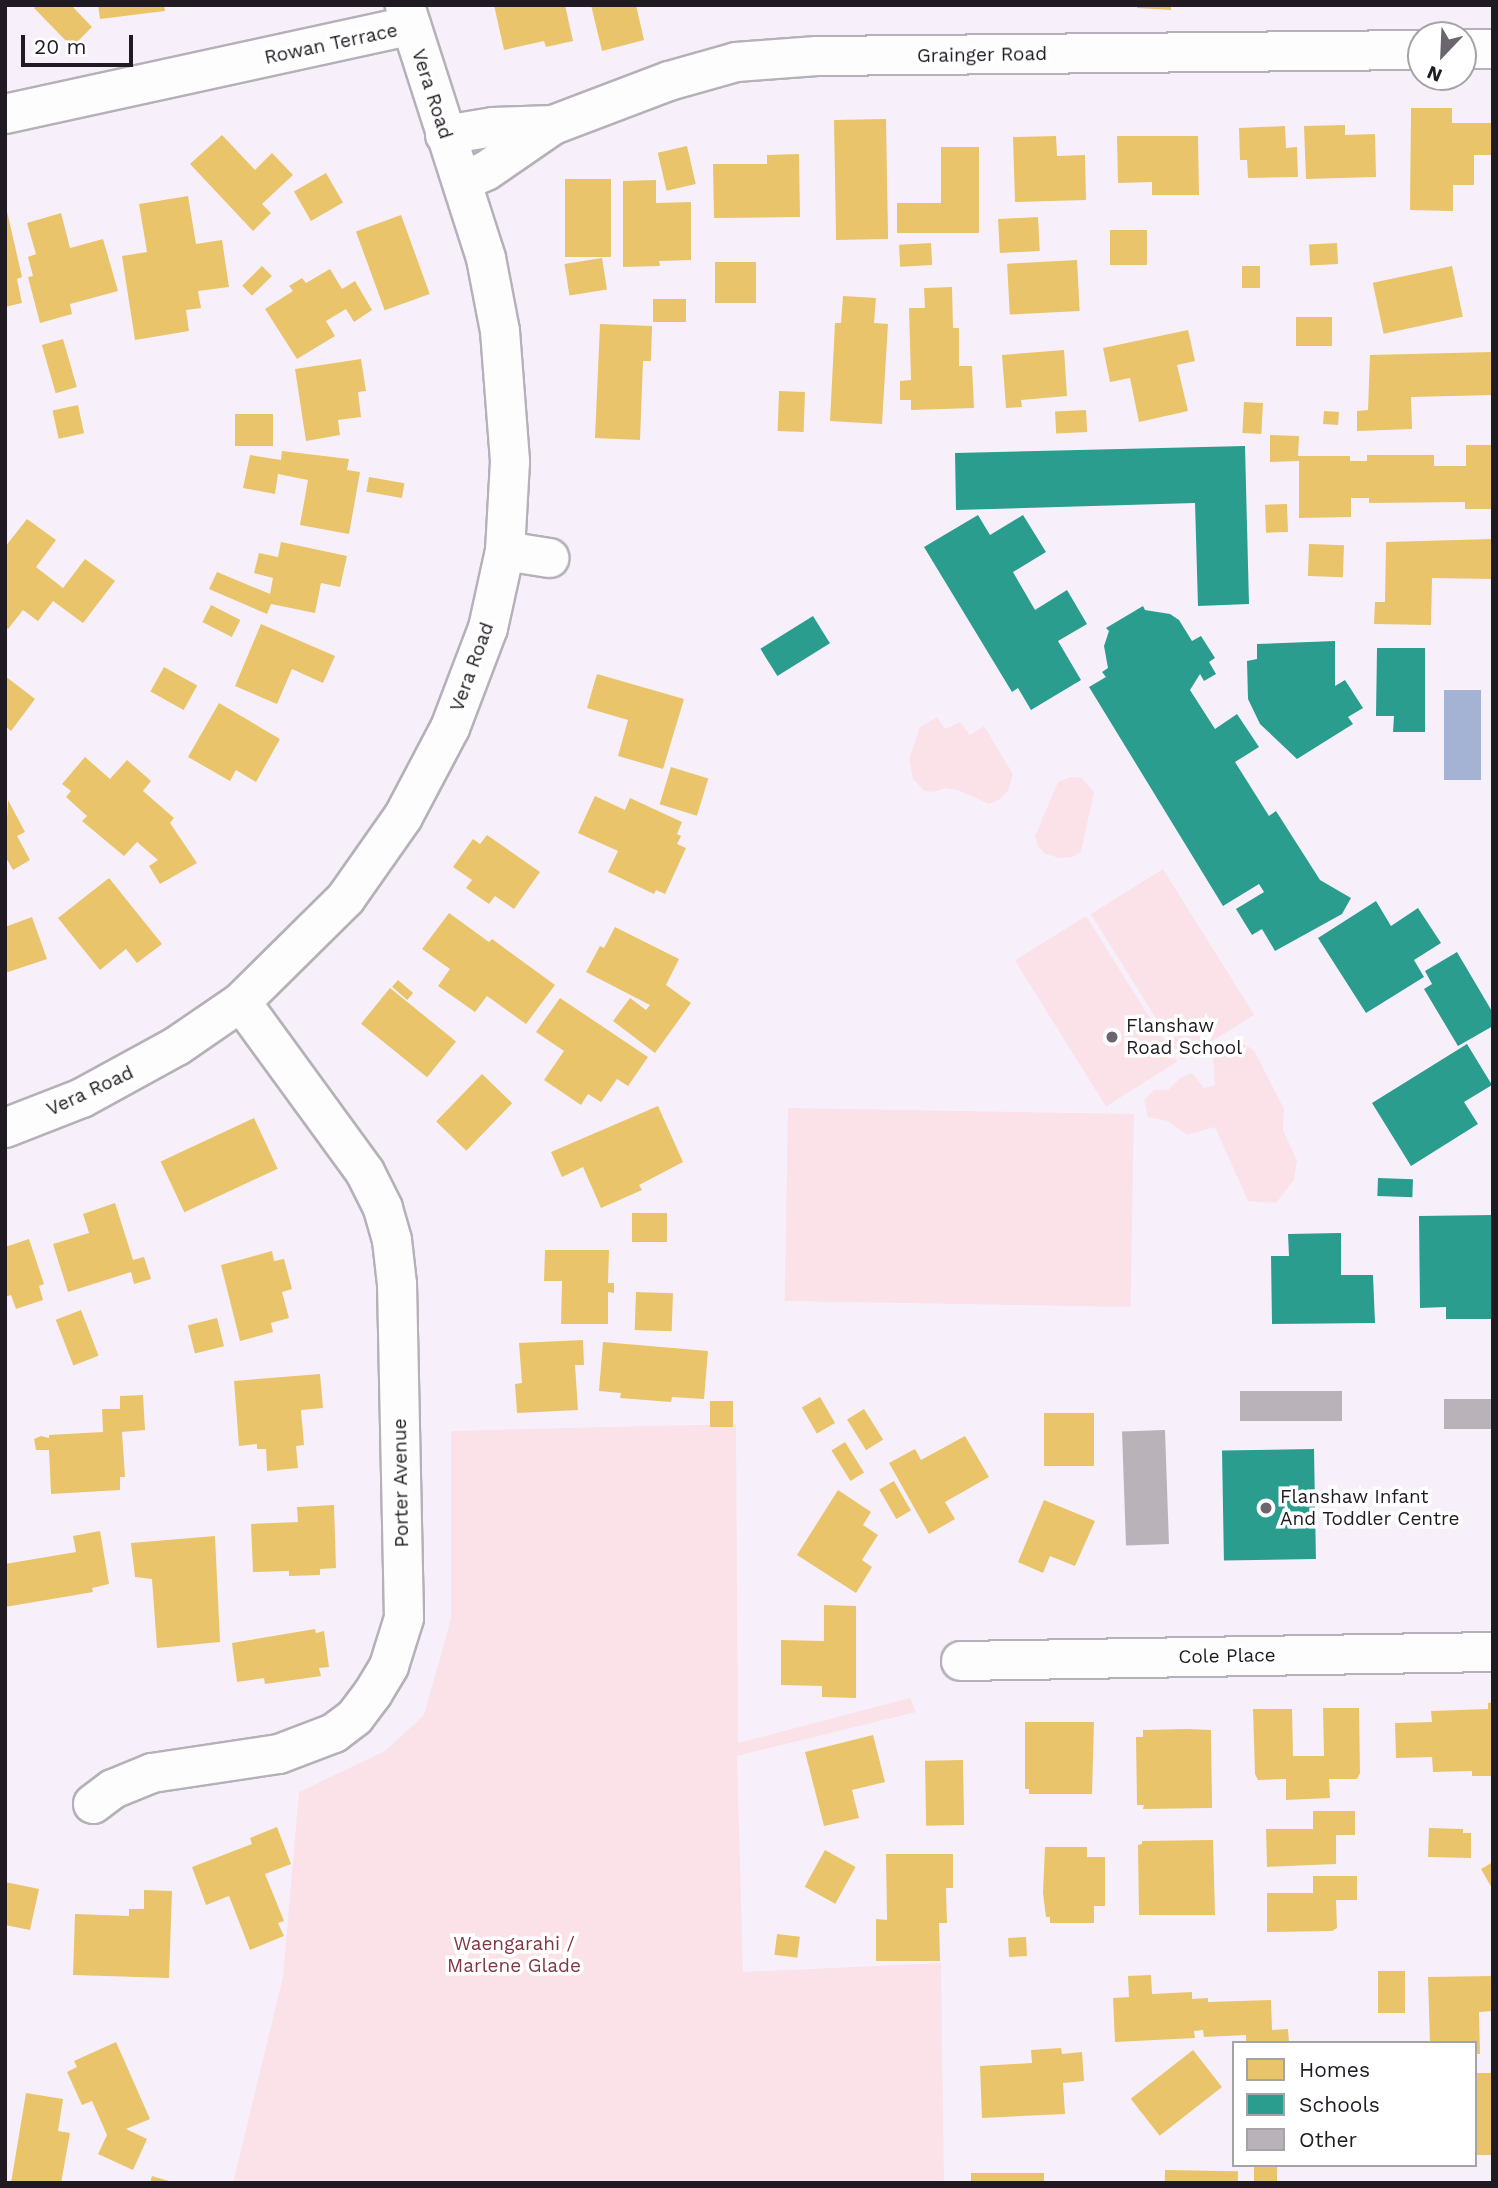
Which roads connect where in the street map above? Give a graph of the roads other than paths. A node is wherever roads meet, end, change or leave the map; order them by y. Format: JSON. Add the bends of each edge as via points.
{"nodes":[{"id":1,"x":408,"y":16,"type":"edge"},
{"id":2,"x":1407,"y":50,"type":"edge"},
{"id":3,"x":5,"y":114,"type":"edge"},
{"id":4,"x":553,"y":125,"type":"junction"},
{"id":5,"x":445,"y":135,"type":"junction"},
{"id":6,"x":462,"y":182,"type":"junction"},
{"id":7,"x":505,"y":551,"type":"junction"},
{"id":8,"x":549,"y":558,"type":"dead end"},
{"id":9,"x":241,"y":1002,"type":"junction"},
{"id":10,"x":5,"y":1128,"type":"edge"},
{"id":11,"x":1493,"y":1652,"type":"edge"},
{"id":12,"x":961,"y":1661,"type":"dead end"},
{"id":13,"x":93,"y":1804,"type":"dead end"}],
"edges":[{"from":1,"to":3,"type":"street","name":"Rowan Terrace"},
{"from":1,"to":5,"type":"street","name":"Vera Road"},
{"from":2,"to":4,"type":"street","name":"Grainger Road","via":[[817,57],[736,62],[669,81]]},
{"from":4,"to":5,"type":"street","name":"Grainger Road","via":[[493,127]]},
{"from":4,"to":6,"type":"street","name":"Grainger Road"},
{"from":5,"to":6,"type":"street","name":"Vera Road"},
{"from":6,"to":7,"type":"street","name":"Vera Road","via":[[486,258],[500,331],[510,461]]},
{"from":7,"to":8,"type":"street"},
{"from":7,"to":9,"type":"street","name":"Vera Road","via":[[488,628],[450,728],[403,817],[346,898]]},
{"from":9,"to":10,"type":"street","name":"Vera Road","via":[[126,1075]]},
{"from":9,"to":13,"type":"street","name":"Porter Avenue","via":[[365,1172],[392,1240],[397,1284],[404,1618],[389,1666],[373,1693],[355,1717],[334,1733],[279,1754],[152,1773],[113,1789]]},
{"from":11,"to":12,"type":"street","name":"Cole Place"}]}
